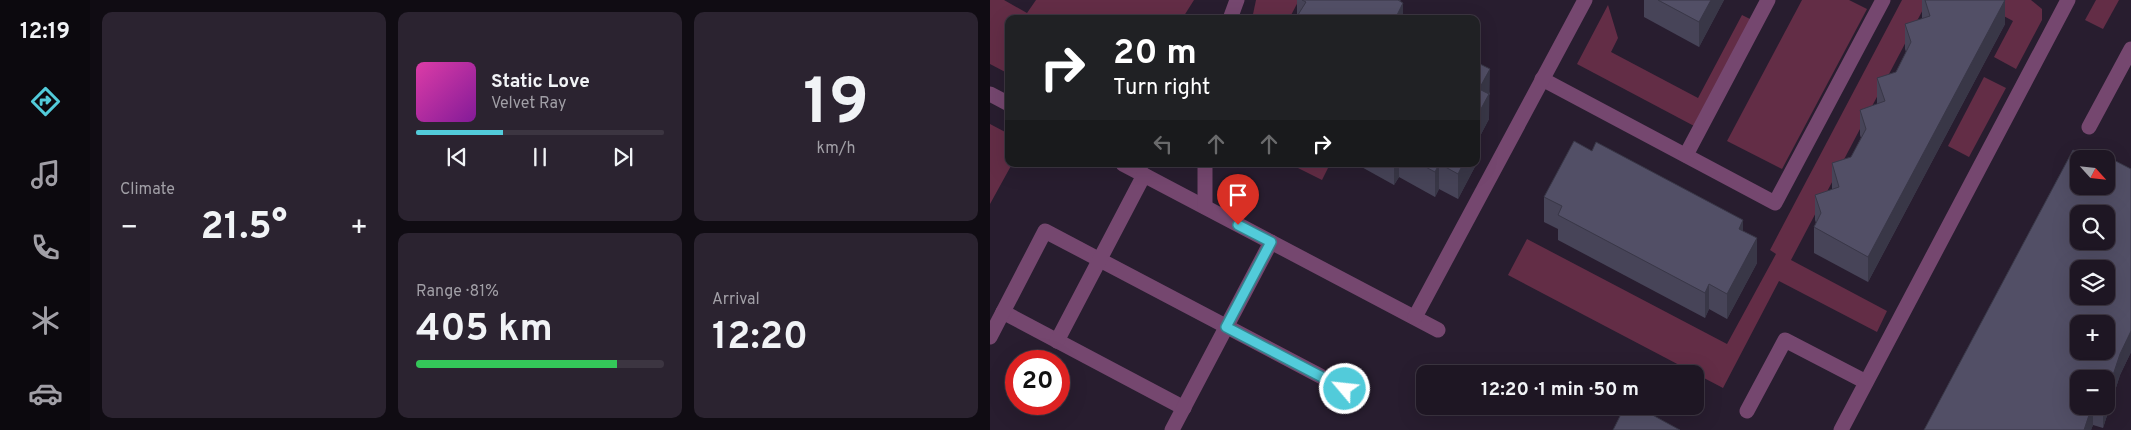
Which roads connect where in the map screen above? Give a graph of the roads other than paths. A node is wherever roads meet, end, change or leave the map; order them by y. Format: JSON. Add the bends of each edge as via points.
{"nodes":[{"id":1,"x":1237,"y":0,"type":"edge"},
{"id":2,"x":1585,"y":0,"type":"edge"},
{"id":3,"x":1768,"y":0,"type":"edge"},
{"id":4,"x":1883,"y":0,"type":"edge"},
{"id":5,"x":2066,"y":1,"type":"edge"},
{"id":6,"x":1231,"y":15,"type":"edge"},
{"id":7,"x":2131,"y":49,"type":"edge"},
{"id":8,"x":1542,"y":79,"type":"junction"},
{"id":9,"x":990,"y":94,"type":"edge"},
{"id":10,"x":1005,"y":102,"type":"edge"},
{"id":11,"x":2090,"y":127,"type":"dead end"},
{"id":12,"x":1686,"y":155,"type":"junction"},
{"id":13,"x":1128,"y":167,"type":"edge"},
{"id":14,"x":1205,"y":167,"type":"edge"},
{"id":15,"x":1144,"y":175,"type":"junction"},
{"id":16,"x":1205,"y":207,"type":"junction"},
{"id":17,"x":1271,"y":242,"type":"junction"},
{"id":18,"x":1099,"y":260,"type":"junction"},
{"id":19,"x":1003,"y":312,"type":"junction"},
{"id":20,"x":1415,"y":317,"type":"junction"},
{"id":21,"x":1226,"y":327,"type":"junction"},
{"id":22,"x":1438,"y":330,"type":"dead end"},
{"id":23,"x":990,"y":337,"type":"edge"},
{"id":24,"x":1056,"y":341,"type":"junction"},
{"id":25,"x":1866,"y":382,"type":"junction"},
{"id":26,"x":1345,"y":389,"type":"dead end"},
{"id":27,"x":1184,"y":408,"type":"junction"},
{"id":28,"x":1747,"y":411,"type":"dead end"},
{"id":29,"x":1172,"y":430,"type":"edge"},
{"id":30,"x":1841,"y":430,"type":"edge"}],
"edges":[{"from":1,"to":6,"type":"street"},
{"from":2,"to":8,"type":"street"},
{"from":3,"to":12,"type":"street"},
{"from":4,"to":12,"type":"street","via":[[1775,203]]},
{"from":5,"to":25,"type":"street"},
{"from":7,"to":11,"type":"street"},
{"from":8,"to":12,"type":"street"},
{"from":8,"to":20,"type":"street"},
{"from":9,"to":10,"type":"street"},
{"from":13,"to":15,"type":"street"},
{"from":14,"to":16,"type":"street"},
{"from":15,"to":16,"type":"street"},
{"from":15,"to":18,"type":"street"},
{"from":16,"to":17,"type":"street"},
{"from":17,"to":20,"type":"street"},
{"from":17,"to":21,"type":"street"},
{"from":18,"to":19,"type":"street","via":[[1045,232]]},
{"from":18,"to":21,"type":"street"},
{"from":18,"to":24,"type":"street"},
{"from":19,"to":23,"type":"street"},
{"from":19,"to":24,"type":"street"},
{"from":20,"to":22,"type":"street"},
{"from":21,"to":26,"type":"street"},
{"from":21,"to":27,"type":"street"},
{"from":24,"to":27,"type":"street"},
{"from":25,"to":28,"type":"street","via":[[1785,340]]},
{"from":25,"to":30,"type":"street"},
{"from":27,"to":29,"type":"street"}]}
